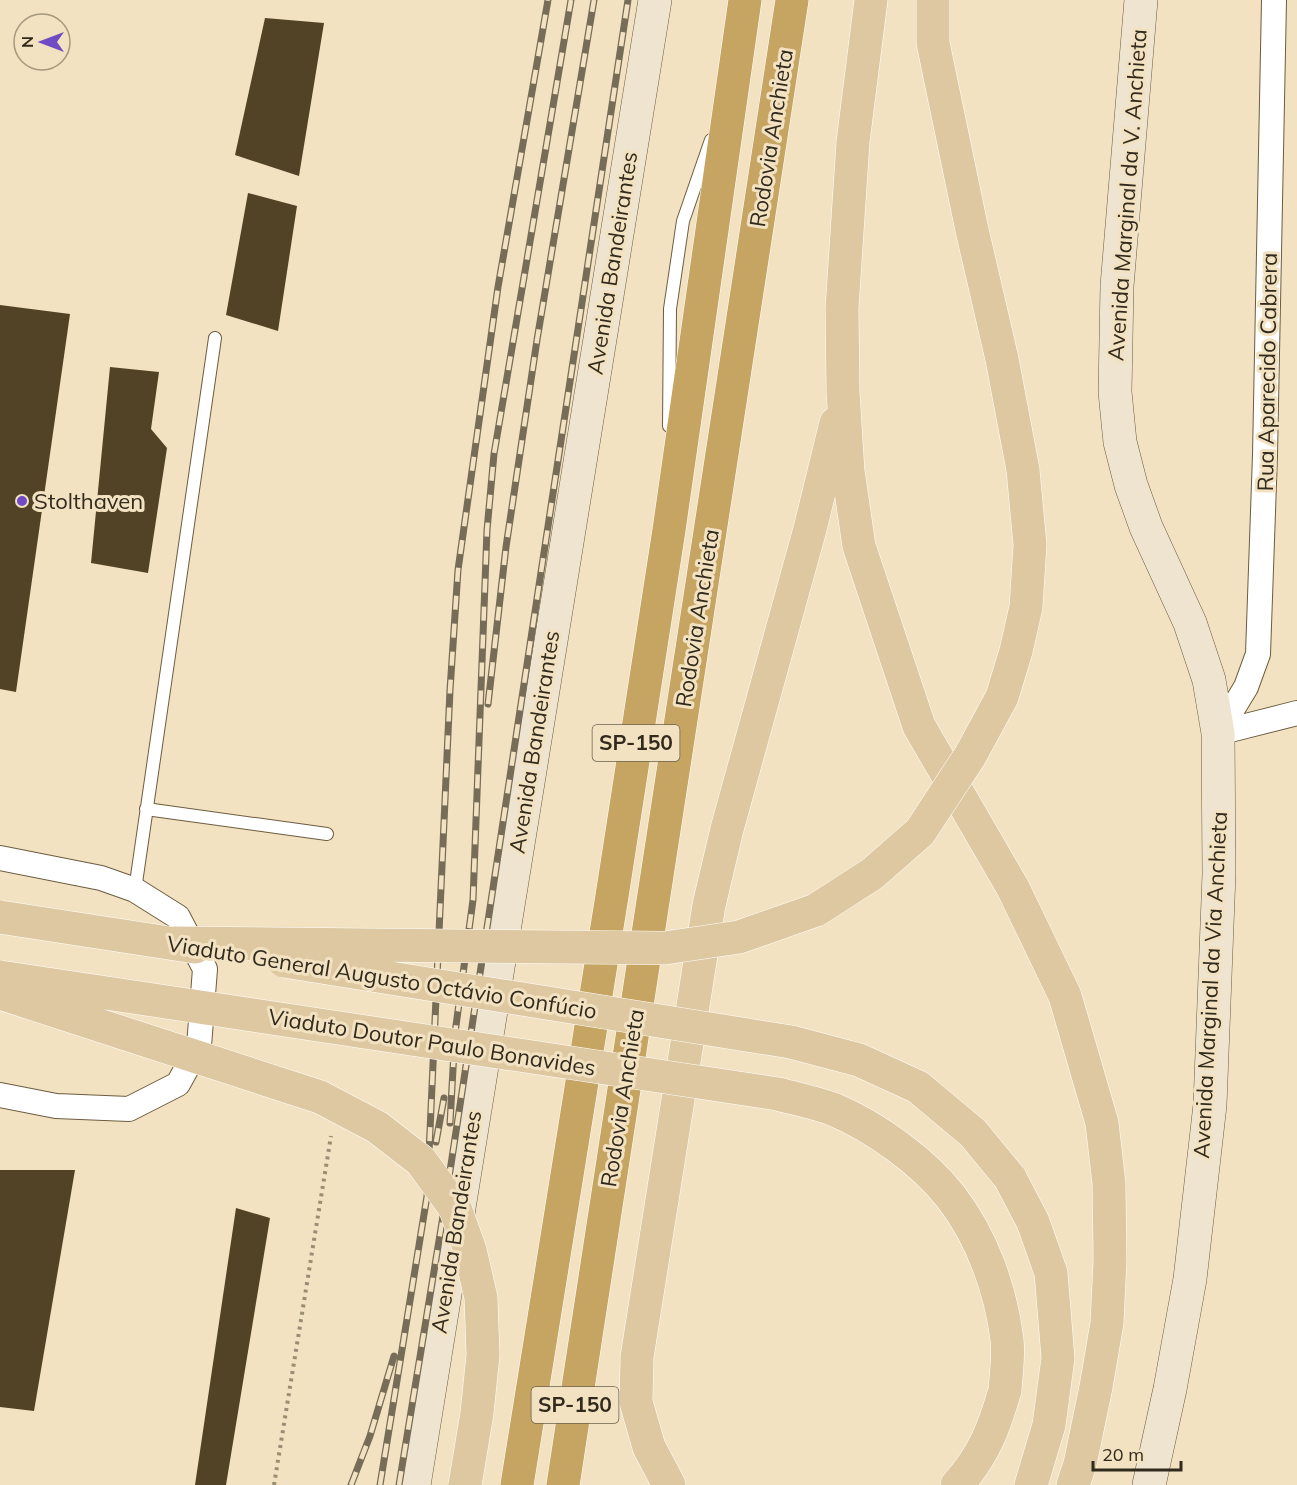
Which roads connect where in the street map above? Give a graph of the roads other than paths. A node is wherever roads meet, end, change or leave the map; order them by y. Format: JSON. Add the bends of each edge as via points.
{"nodes":[{"id":1,"x":655,"y":0,"type":"edge"},
{"id":2,"x":745,"y":0,"type":"edge"},
{"id":3,"x":792,"y":0,"type":"edge"},
{"id":4,"x":871,"y":0,"type":"edge"},
{"id":5,"x":933,"y":0,"type":"edge"},
{"id":6,"x":1141,"y":0,"type":"edge"},
{"id":7,"x":1274,"y":0,"type":"edge"},
{"id":8,"x":215,"y":338,"type":"dead end"},
{"id":9,"x":843,"y":392,"type":"junction"},
{"id":10,"x":1297,"y":713,"type":"edge"},
{"id":11,"x":1218,"y":733,"type":"junction"},
{"id":12,"x":146,"y":809,"type":"junction"},
{"id":13,"x":327,"y":834,"type":"dead end"},
{"id":14,"x":0,"y":858,"type":"edge"},
{"id":15,"x":135,"y":890,"type":"junction"},
{"id":16,"x":0,"y":917,"type":"edge"},
{"id":17,"x":174,"y":943,"type":"junction"},
{"id":18,"x":0,"y":977,"type":"edge"},
{"id":19,"x":0,"y":993,"type":"edge"},
{"id":20,"x":0,"y":1095,"type":"edge"},
{"id":21,"x":414,"y":1485,"type":"edge"},
{"id":22,"x":465,"y":1485,"type":"edge"},
{"id":23,"x":516,"y":1485,"type":"edge"},
{"id":24,"x":563,"y":1485,"type":"edge"},
{"id":25,"x":669,"y":1485,"type":"edge"},
{"id":26,"x":957,"y":1485,"type":"edge"},
{"id":27,"x":1031,"y":1485,"type":"edge"},
{"id":28,"x":1073,"y":1485,"type":"edge"},
{"id":29,"x":1149,"y":1485,"type":"edge"}],
"edges":[{"from":1,"to":21,"type":"main road","name":"Avenida Bandeirantes"},
{"from":2,"to":23,"type":"highway","name":"Rodovia Anchieta","number":"SP-150","via":[[669,530]]},
{"from":3,"to":24,"type":"highway","name":"Rodovia Anchieta","number":"SP-150"},
{"from":4,"to":9,"type":"main road","via":[[853,142],[842,308]]},
{"from":5,"to":17,"type":"main road","bridge":true,"via":[[933,43],[1002,359],[1023,470],[1030,545],[1026,607],[1002,697],[970,756],[920,832],[872,874],[816,910],[739,937],[665,948]]},
{"from":6,"to":11,"type":"main road","name":"Avenida Marginal da V. Anchieta","via":[[1117,286],[1115,393],[1119,432],[1142,516],[1190,623],[1205,668]]},
{"from":7,"to":11,"type":"street","name":"Rua Aparecido Cabrera","via":[[1258,654],[1246,687]]},
{"from":8,"to":12,"type":"lane"},
{"from":9,"to":25,"type":"main road","via":[[810,529],[727,829],[692,1005],[637,1357],[636,1402],[650,1447]]},
{"from":9,"to":28,"type":"main road","via":[[848,471],[859,546],[919,726],[1013,888],[1065,996],[1102,1123],[1109,1184],[1107,1323]]},
{"from":10,"to":11,"type":"street"},
{"from":11,"to":29,"type":"main road","name":"Avenida Marginal da Via Anchieta","via":[[1219,874],[1210,1105],[1190,1279]]},
{"from":12,"to":13,"type":"lane"},
{"from":12,"to":15,"type":"lane"},
{"from":14,"to":15,"type":"street","via":[[101,878]]},
{"from":15,"to":20,"type":"street","via":[[178,917],[205,969],[199,1046],[178,1084],[129,1109],[56,1106]]},
{"from":16,"to":17,"type":"main road","name":"Viaduto General Augusto Octávio Confúcio","bridge":true},
{"from":17,"to":27,"type":"main road","name":"Viaduto General Augusto Octávio Confúcio","bridge":true,"via":[[791,1042],[859,1060],[918,1087],[973,1133],[1010,1178],[1033,1222],[1052,1273],[1058,1358],[1048,1425]]},
{"from":18,"to":26,"type":"main road","name":"Viaduto Doutor Paulo Bonavides","bridge":true,"via":[[778,1094],[834,1109],[870,1127],[915,1160],[951,1197],[979,1242],[997,1288],[1007,1342],[1005,1390],[994,1429],[973,1467]]},
{"from":19,"to":22,"type":"main road","bridge":true,"via":[[320,1097],[377,1126],[421,1161],[455,1208],[481,1298],[483,1355]]}]}
